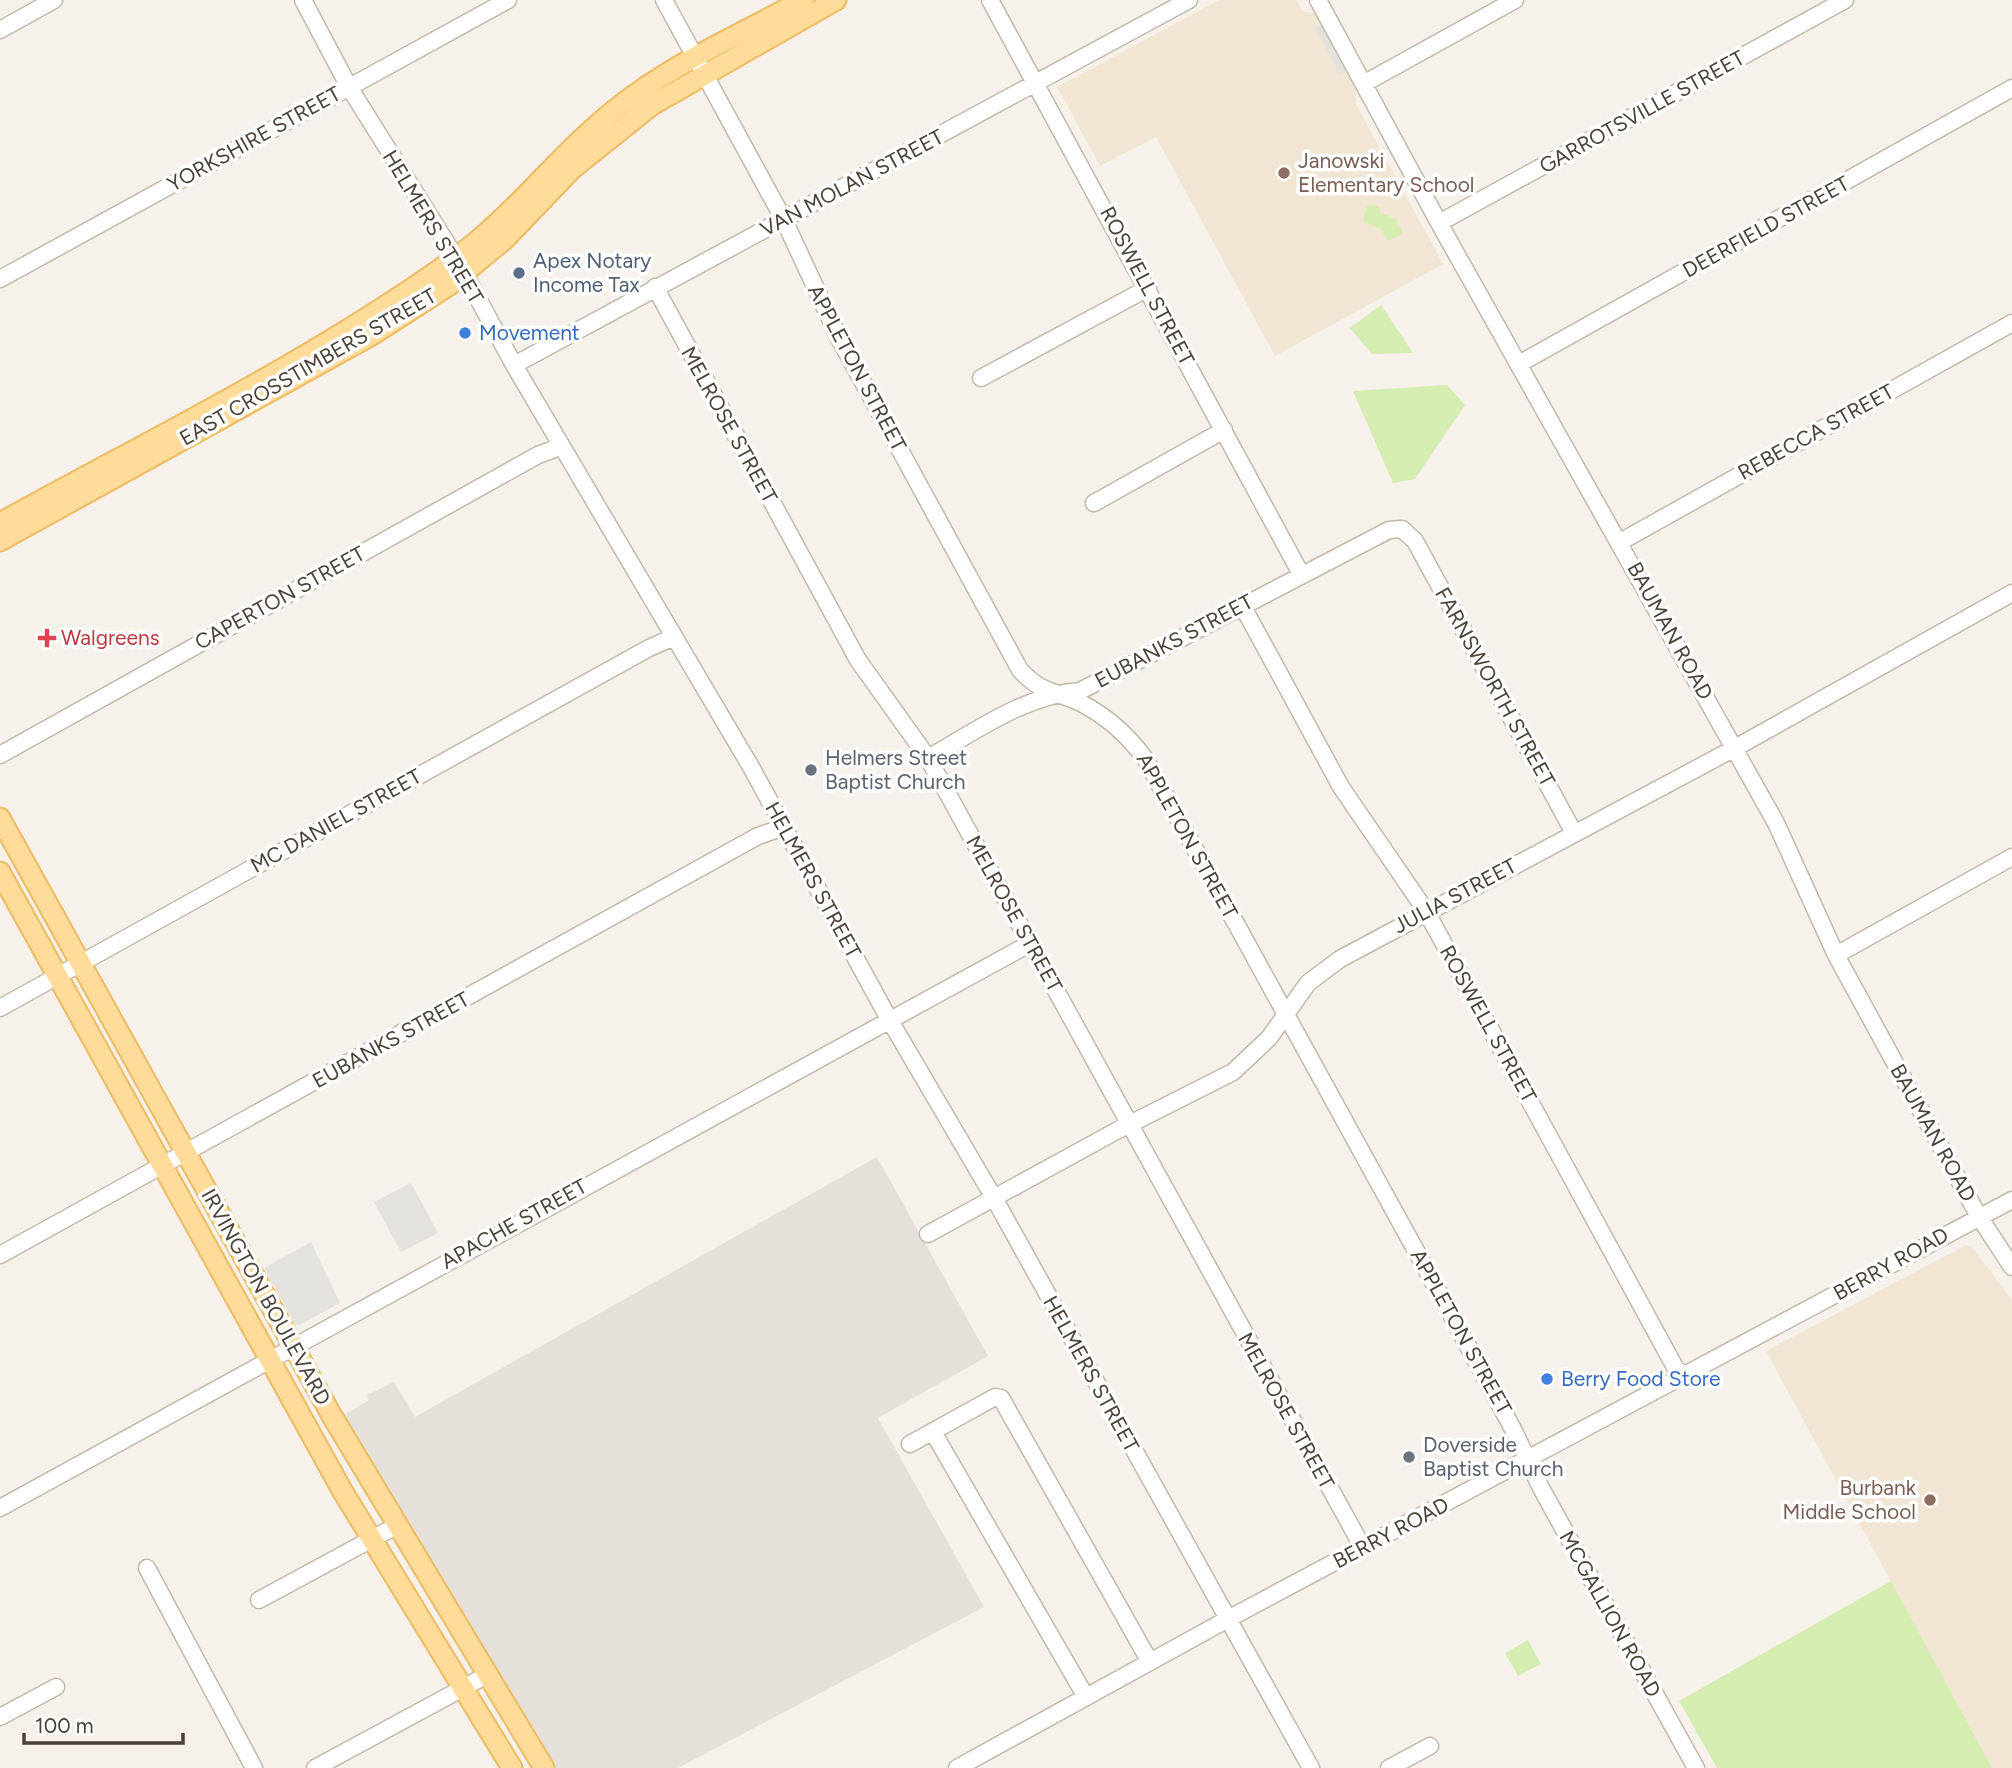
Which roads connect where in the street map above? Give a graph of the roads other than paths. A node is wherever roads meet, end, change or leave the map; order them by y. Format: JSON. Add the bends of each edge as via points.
{"nodes":[{"id":1,"x":54,"y":0,"type":"edge"},
{"id":2,"x":303,"y":0,"type":"edge"},
{"id":3,"x":508,"y":0,"type":"edge"},
{"id":4,"x":664,"y":0,"type":"edge"},
{"id":5,"x":803,"y":0,"type":"edge"},
{"id":6,"x":836,"y":0,"type":"edge"},
{"id":7,"x":990,"y":0,"type":"edge"},
{"id":8,"x":1189,"y":0,"type":"edge"},
{"id":9,"x":1318,"y":0,"type":"edge"},
{"id":10,"x":1515,"y":0,"type":"edge"},
{"id":11,"x":1845,"y":0,"type":"edge"},
{"id":12,"x":1164,"y":6,"type":"edge"},
{"id":13,"x":0,"y":30,"type":"edge"},
{"id":14,"x":701,"y":66,"type":"junction"},
{"id":15,"x":1037,"y":83,"type":"junction"},
{"id":16,"x":1365,"y":83,"type":"junction"},
{"id":17,"x":349,"y":87,"type":"junction"},
{"id":18,"x":2012,"y":88,"type":"edge"},
{"id":19,"x":784,"y":220,"type":"junction"},
{"id":20,"x":1439,"y":223,"type":"junction"},
{"id":21,"x":460,"y":267,"type":"junction"},
{"id":22,"x":0,"y":279,"type":"edge"},
{"id":23,"x":655,"y":287,"type":"junction"},
{"id":24,"x":1148,"y":288,"type":"junction"},
{"id":25,"x":2012,"y":323,"type":"edge"},
{"id":26,"x":1519,"y":364,"type":"junction"},
{"id":27,"x":514,"y":365,"type":"junction"},
{"id":28,"x":981,"y":378,"type":"dead end"},
{"id":29,"x":1224,"y":430,"type":"junction"},
{"id":30,"x":172,"y":437,"type":"junction"},
{"id":31,"x":562,"y":446,"type":"junction"},
{"id":32,"x":1094,"y":503,"type":"dead end"},
{"id":33,"x":0,"y":523,"type":"edge"},
{"id":34,"x":0,"y":541,"type":"edge"},
{"id":35,"x":1415,"y":541,"type":"joint"},
{"id":36,"x":1620,"y":542,"type":"junction"},
{"id":37,"x":1301,"y":574,"type":"junction"},
{"id":38,"x":2012,"y":593,"type":"edge"},
{"id":39,"x":1242,"y":605,"type":"junction"},
{"id":40,"x":674,"y":637,"type":"junction"},
{"id":41,"x":1035,"y":693,"type":"junction"},
{"id":42,"x":1079,"y":697,"type":"junction"},
{"id":43,"x":1735,"y":748,"type":"junction"},
{"id":44,"x":0,"y":755,"type":"edge"},
{"id":45,"x":928,"y":758,"type":"junction"},
{"id":46,"x":0,"y":818,"type":"edge"},
{"id":47,"x":784,"y":827,"type":"junction"},
{"id":48,"x":1574,"y":833,"type":"junction"},
{"id":49,"x":2012,"y":857,"type":"edge"},
{"id":50,"x":0,"y":872,"type":"edge"},
{"id":51,"x":1426,"y":911,"type":"junction"},
{"id":52,"x":1029,"y":944,"type":"junction"},
{"id":53,"x":1836,"y":954,"type":"junction"},
{"id":54,"x":81,"y":963,"type":"junction"},
{"id":55,"x":57,"y":977,"type":"junction"},
{"id":56,"x":1267,"y":980,"type":"junction"},
{"id":57,"x":1308,"y":983,"type":"junction"},
{"id":58,"x":0,"y":1008,"type":"edge"},
{"id":59,"x":1287,"y":1015,"type":"junction"},
{"id":60,"x":888,"y":1019,"type":"junction"},
{"id":61,"x":1130,"y":1124,"type":"junction"},
{"id":62,"x":187,"y":1154,"type":"junction"},
{"id":63,"x":161,"y":1167,"type":"junction"},
{"id":64,"x":994,"y":1198,"type":"junction"},
{"id":65,"x":2012,"y":1200,"type":"edge"},
{"id":66,"x":1978,"y":1215,"type":"junction"},
{"id":67,"x":928,"y":1234,"type":"dead end"},
{"id":68,"x":0,"y":1255,"type":"edge"},
{"id":69,"x":2012,"y":1267,"type":"edge"},
{"id":70,"x":293,"y":1347,"type":"junction"},
{"id":71,"x":270,"y":1360,"type":"junction"},
{"id":72,"x":1684,"y":1375,"type":"junction"},
{"id":73,"x":933,"y":1432,"type":"junction"},
{"id":74,"x":910,"y":1444,"type":"dead end"},
{"id":75,"x":1527,"y":1459,"type":"junction"},
{"id":76,"x":0,"y":1508,"type":"edge"},
{"id":77,"x":396,"y":1526,"type":"junction"},
{"id":78,"x":371,"y":1540,"type":"junction"},
{"id":79,"x":1363,"y":1548,"type":"junction"},
{"id":80,"x":147,"y":1568,"type":"dead end"},
{"id":81,"x":259,"y":1600,"type":"dead end"},
{"id":82,"x":1228,"y":1619,"type":"junction"},
{"id":83,"x":427,"y":1630,"type":"junction"},
{"id":84,"x":470,"y":1645,"type":"junction"},
{"id":85,"x":1150,"y":1662,"type":"junction"},
{"id":86,"x":489,"y":1674,"type":"junction"},
{"id":87,"x":56,"y":1687,"type":"dead end"},
{"id":88,"x":465,"y":1688,"type":"junction"},
{"id":89,"x":1086,"y":1697,"type":"junction"},
{"id":90,"x":0,"y":1717,"type":"edge"},
{"id":91,"x":1430,"y":1746,"type":"dead end"},
{"id":92,"x":254,"y":1768,"type":"edge"},
{"id":93,"x":315,"y":1768,"type":"edge"},
{"id":94,"x":512,"y":1768,"type":"edge"},
{"id":95,"x":544,"y":1768,"type":"edge"},
{"id":96,"x":957,"y":1768,"type":"edge"},
{"id":97,"x":1311,"y":1768,"type":"edge"},
{"id":98,"x":1389,"y":1768,"type":"edge"},
{"id":99,"x":1696,"y":1768,"type":"edge"}],
"edges":[{"from":1,"to":13,"type":"street"},
{"from":2,"to":17,"type":"street","name":"HELMERS STREET"},
{"from":3,"to":17,"type":"street","name":"YORKSHIRE STREET"},
{"from":4,"to":14,"type":"street","name":"APPLETON STREET"},
{"from":5,"to":14,"type":"main road","name":"EAST CROSSTIMBERS STREET"},
{"from":6,"to":14,"type":"main road","name":"EAST CROSSTIMBERS STREET"},
{"from":7,"to":15,"type":"street","name":"ROSWELL STREET"},
{"from":8,"to":12,"type":"street","name":"VAN MOLAN STREET"},
{"from":9,"to":16,"type":"street","name":"BAUMAN ROAD"},
{"from":10,"to":16,"type":"street"},
{"from":11,"to":20,"type":"street","name":"GARROTSVILLE STREET"},
{"from":12,"to":15,"type":"street","name":"VAN MOLAN STREET"},
{"from":14,"to":19,"type":"street","name":"APPLETON STREET"},
{"from":14,"to":21,"type":"main road","name":"EAST CROSSTIMBERS STREET","via":[[630,98]]},
{"from":15,"to":19,"type":"street","name":"VAN MOLAN STREET"},
{"from":15,"to":24,"type":"street","name":"ROSWELL STREET"},
{"from":16,"to":20,"type":"street","name":"BAUMAN ROAD"},
{"from":17,"to":21,"type":"street","name":"HELMERS STREET"},
{"from":17,"to":22,"type":"street","name":"YORKSHIRE STREET"},
{"from":18,"to":26,"type":"street","name":"DEERFIELD STREET"},
{"from":19,"to":23,"type":"street","name":"VAN MOLAN STREET"},
{"from":19,"to":41,"type":"street","name":"APPLETON STREET","via":[[841,340]]},
{"from":20,"to":26,"type":"street","name":"BAUMAN ROAD"},
{"from":21,"to":27,"type":"street","name":"HELMERS STREET"},
{"from":21,"to":30,"type":"main road","name":"EAST CROSSTIMBERS STREET","via":[[409,291],[297,368]]},
{"from":23,"to":27,"type":"street","name":"VAN MOLAN STREET"},
{"from":23,"to":45,"type":"street","name":"MELROSE STREET","via":[[858,660]]},
{"from":24,"to":28,"type":"street"},
{"from":24,"to":29,"type":"street","name":"ROSWELL STREET"},
{"from":25,"to":36,"type":"street","name":"REBECCA STREET"},
{"from":26,"to":36,"type":"street","name":"BAUMAN ROAD"},
{"from":27,"to":31,"type":"street","name":"HELMERS STREET"},
{"from":29,"to":32,"type":"street"},
{"from":29,"to":37,"type":"street","name":"ROSWELL STREET"},
{"from":30,"to":33,"type":"main road","name":"EAST CROSSTIMBERS STREET"},
{"from":30,"to":34,"type":"main road","name":"EAST CROSSTIMBERS STREET"},
{"from":31,"to":40,"type":"street","name":"HELMERS STREET"},
{"from":31,"to":44,"type":"street","name":"CAPERTON STREET","via":[[538,455]]},
{"from":35,"to":37,"type":"street","name":"EUBANKS STREET","via":[[1402,529],[1389,530]]},
{"from":35,"to":48,"type":"street","name":"FARNSWORTH STREET"},
{"from":36,"to":43,"type":"street","name":"BAUMAN ROAD"},
{"from":37,"to":39,"type":"street","name":"EUBANKS STREET"},
{"from":38,"to":43,"type":"street","name":"JULIA STREET"},
{"from":39,"to":42,"type":"street","name":"EUBANKS STREET"},
{"from":39,"to":51,"type":"street","name":"ROSWELL STREET","via":[[1341,787]]},
{"from":40,"to":47,"type":"street","name":"HELMERS STREET"},
{"from":40,"to":54,"type":"street","name":"MC DANIEL STREET"},
{"from":41,"to":42,"type":"street","name":"APPLETON STREET"},
{"from":41,"to":45,"type":"street"},
{"from":42,"to":56,"type":"street","name":"APPLETON STREET","via":[[1116,725],[1146,760]]},
{"from":43,"to":48,"type":"street","name":"JULIA STREET"},
{"from":43,"to":53,"type":"street","name":"BAUMAN ROAD","via":[[1789,848]]},
{"from":45,"to":52,"type":"street","name":"MELROSE STREET"},
{"from":46,"to":54,"type":"main road","name":"IRVINGTON BOULEVARD"},
{"from":47,"to":60,"type":"street","name":"HELMERS STREET"},
{"from":47,"to":62,"type":"street","name":"EUBANKS STREET","via":[[758,836]]},
{"from":48,"to":51,"type":"street","name":"JULIA STREET"},
{"from":49,"to":53,"type":"street"},
{"from":50,"to":55,"type":"main road","name":"IRVINGTON BOULEVARD"},
{"from":51,"to":57,"type":"street","name":"JULIA STREET","via":[[1340,959]]},
{"from":51,"to":72,"type":"street","name":"ROSWELL STREET","via":[[1676,1368]]},
{"from":52,"to":60,"type":"street","name":"APACHE STREET"},
{"from":52,"to":61,"type":"street","name":"MELROSE STREET"},
{"from":53,"to":66,"type":"street","name":"BAUMAN ROAD"},
{"from":54,"to":55,"type":"street","name":"MC DANIEL STREET"},
{"from":54,"to":62,"type":"main road","name":"IRVINGTON BOULEVARD"},
{"from":55,"to":58,"type":"street","name":"MC DANIEL STREET"},
{"from":55,"to":63,"type":"main road","name":"IRVINGTON BOULEVARD"},
{"from":56,"to":57,"type":"street","via":[[1280,988],[1296,989]]},
{"from":56,"to":59,"type":"street","name":"APPLETON STREET"},
{"from":57,"to":59,"type":"street","name":"JULIA STREET"},
{"from":59,"to":61,"type":"street","name":"JULIA STREET","via":[[1233,1072]]},
{"from":59,"to":75,"type":"street","name":"APPLETON STREET"},
{"from":60,"to":64,"type":"street","name":"HELMERS STREET"},
{"from":60,"to":70,"type":"street","name":"APACHE STREET"},
{"from":61,"to":64,"type":"street","name":"JULIA STREET"},
{"from":61,"to":79,"type":"street","name":"MELROSE STREET"},
{"from":62,"to":63,"type":"street","name":"EUBANKS STREET"},
{"from":62,"to":70,"type":"main road","name":"IRVINGTON BOULEVARD"},
{"from":63,"to":68,"type":"street","name":"EUBANKS STREET"},
{"from":63,"to":71,"type":"main road","name":"IRVINGTON BOULEVARD"},
{"from":64,"to":67,"type":"street","name":"JULIA STREET"},
{"from":64,"to":82,"type":"street","name":"HELMERS STREET"},
{"from":65,"to":66,"type":"street","name":"BERRY ROAD"},
{"from":66,"to":69,"type":"street","name":"BAUMAN ROAD"},
{"from":66,"to":72,"type":"street","name":"BERRY ROAD"},
{"from":70,"to":71,"type":"street","name":"APACHE STREET"},
{"from":70,"to":77,"type":"main road","name":"IRVINGTON BOULEVARD"},
{"from":71,"to":76,"type":"street","name":"APACHE STREET"},
{"from":71,"to":78,"type":"main road","name":"IRVINGTON BOULEVARD"},
{"from":72,"to":75,"type":"street","name":"BERRY ROAD"},
{"from":73,"to":74,"type":"street"},
{"from":73,"to":85,"type":"street","via":[[995,1398],[1004,1401]]},
{"from":73,"to":89,"type":"street"},
{"from":75,"to":79,"type":"street","name":"BERRY ROAD"},
{"from":75,"to":99,"type":"street","name":"MCGALLION ROAD"},
{"from":77,"to":78,"type":"street"},
{"from":77,"to":84,"type":"main road","name":"IRVINGTON BOULEVARD"},
{"from":78,"to":81,"type":"street"},
{"from":78,"to":83,"type":"main road","name":"IRVINGTON BOULEVARD"},
{"from":79,"to":82,"type":"street","name":"BERRY ROAD"},
{"from":80,"to":92,"type":"street"},
{"from":82,"to":85,"type":"street","name":"BERRY ROAD"},
{"from":82,"to":97,"type":"street","name":"HELMERS STREET"},
{"from":83,"to":84,"type":"main road","via":[[444,1642]]},
{"from":83,"to":88,"type":"main road","name":"IRVINGTON BOULEVARD"},
{"from":84,"to":86,"type":"main road","name":"IRVINGTON BOULEVARD"},
{"from":85,"to":89,"type":"street","name":"BERRY ROAD"},
{"from":86,"to":88,"type":"street"},
{"from":86,"to":95,"type":"main road","name":"IRVINGTON BOULEVARD"},
{"from":87,"to":90,"type":"street"},
{"from":88,"to":93,"type":"street"},
{"from":88,"to":94,"type":"main road","name":"IRVINGTON BOULEVARD"},
{"from":89,"to":96,"type":"street","name":"BERRY ROAD"},
{"from":91,"to":98,"type":"street"}]}
